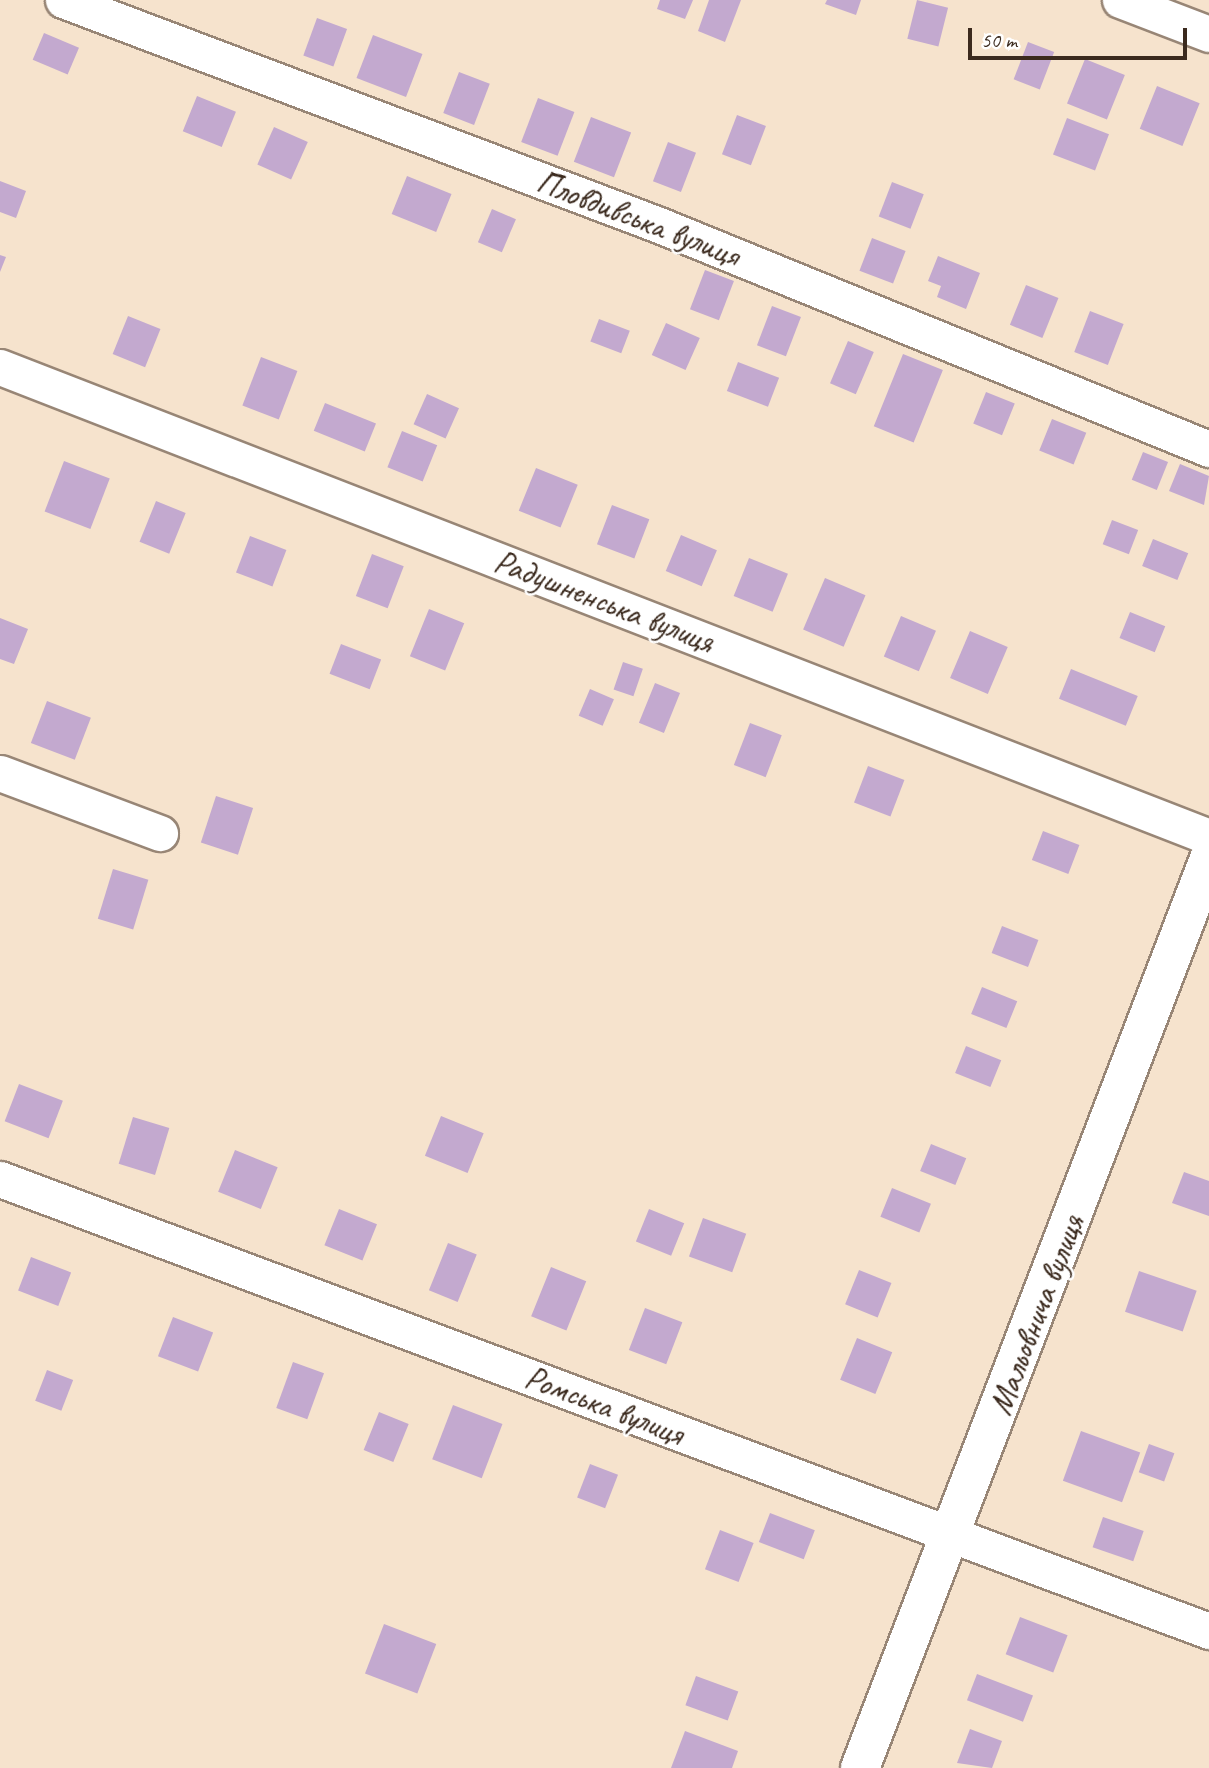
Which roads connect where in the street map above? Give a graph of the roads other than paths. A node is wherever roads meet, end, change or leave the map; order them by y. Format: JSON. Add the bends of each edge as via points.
{"nodes":[{"id":1,"x":64,"y":0,"type":"edge"},
{"id":2,"x":1120,"y":0,"type":"edge"},
{"id":3,"x":1209,"y":34,"type":"edge"},
{"id":4,"x":0,"y":367,"type":"edge"},
{"id":5,"x":1209,"y":449,"type":"edge"},
{"id":6,"x":0,"y":774,"type":"edge"},
{"id":7,"x":160,"y":833,"type":"dead end"},
{"id":8,"x":1209,"y":837,"type":"edge"},
{"id":9,"x":1209,"y":859,"type":"edge"},
{"id":10,"x":0,"y":1179,"type":"edge"},
{"id":11,"x":951,"y":1536,"type":"junction"},
{"id":12,"x":1209,"y":1631,"type":"edge"},
{"id":13,"x":860,"y":1768,"type":"edge"}],
"edges":[{"from":1,"to":5,"type":"street","name":"Пловдивська вулиця","via":[[659,225]]},
{"from":2,"to":3,"type":"street"},
{"from":4,"to":8,"type":"street","name":"Радушненська вулиця"},
{"from":6,"to":7,"type":"street"},
{"from":9,"to":11,"type":"street","name":"Мальовнича вулиця"},
{"from":10,"to":11,"type":"street","name":"Ромська вулиця"},
{"from":11,"to":12,"type":"street","name":"Ромська вулиця"},
{"from":11,"to":13,"type":"street","name":"Мальовнича вулиця"}]}
